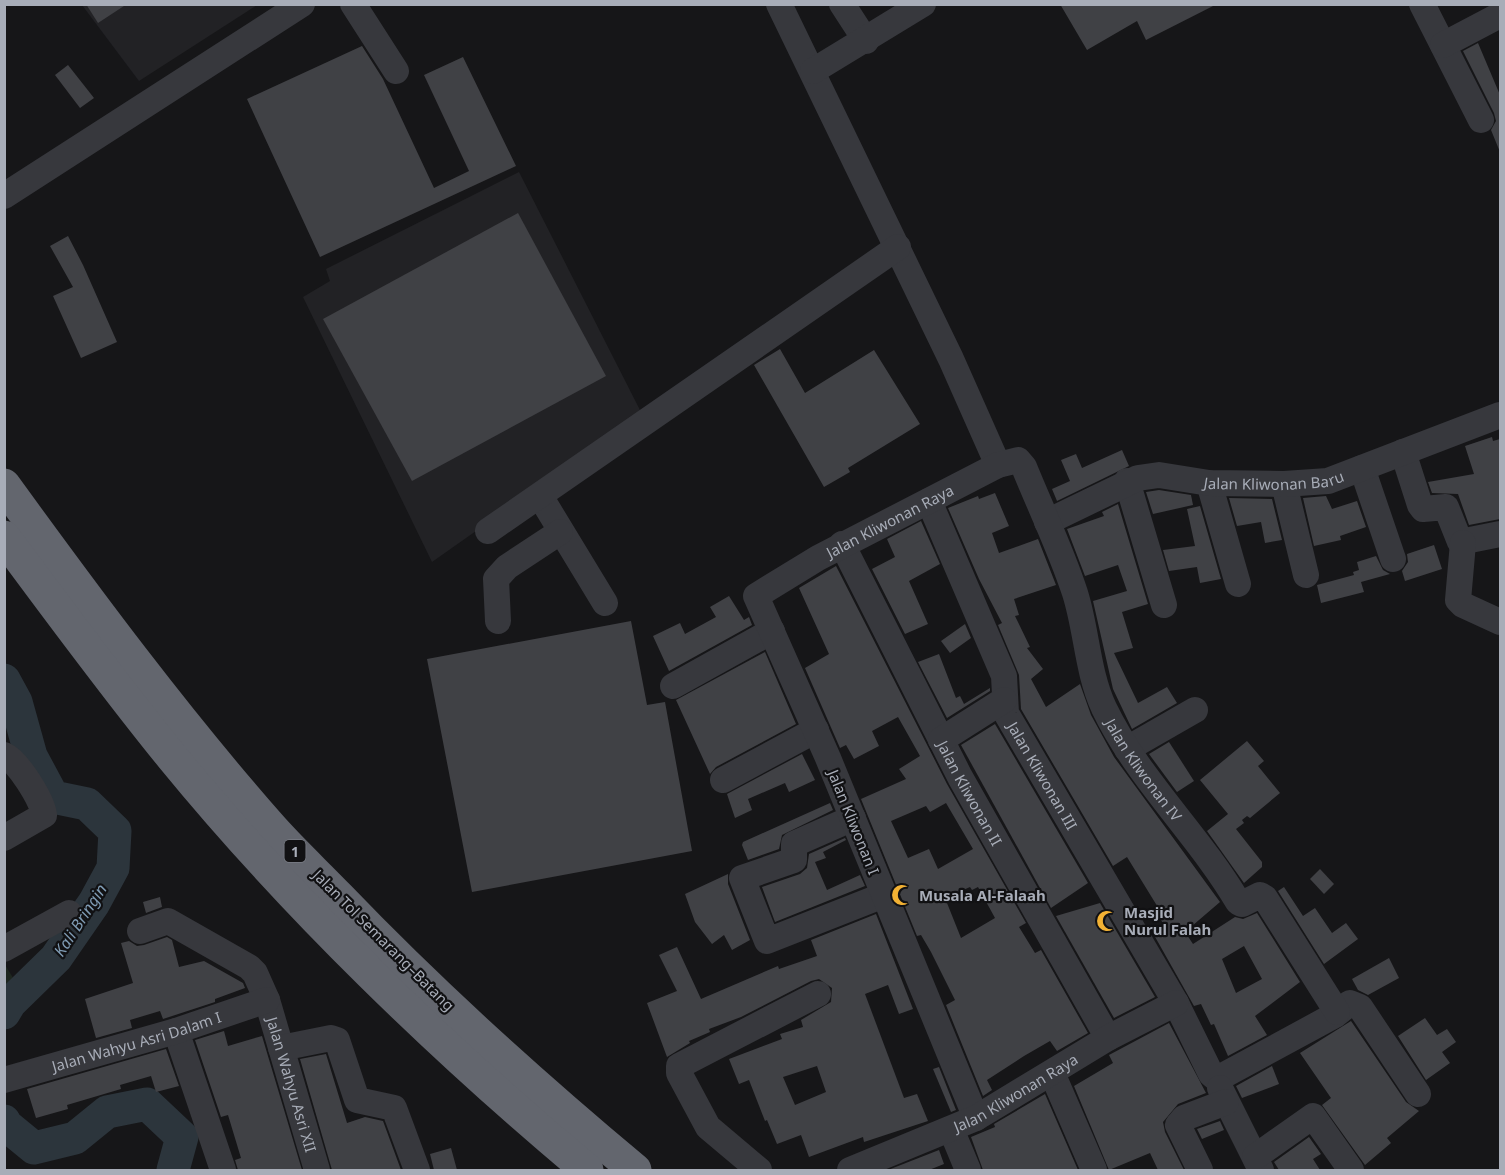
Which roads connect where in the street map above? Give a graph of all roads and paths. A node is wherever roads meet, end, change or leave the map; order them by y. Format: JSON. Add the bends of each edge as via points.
{"nodes":[{"id":1,"x":302,"y":4,"type":"edge"},
{"id":2,"x":353,"y":4,"type":"edge"},
{"id":3,"x":780,"y":4,"type":"edge"},
{"id":4,"x":842,"y":4,"type":"edge"},
{"id":5,"x":923,"y":4,"type":"edge"},
{"id":6,"x":1422,"y":4,"type":"edge"},
{"id":7,"x":1500,"y":15,"type":"edge"},
{"id":8,"x":866,"y":41,"type":"junction"},
{"id":9,"x":1443,"y":45,"type":"junction"},
{"id":10,"x":396,"y":71,"type":"dead end"},
{"id":11,"x":813,"y":71,"type":"junction"},
{"id":12,"x":1481,"y":120,"type":"dead end"},
{"id":13,"x":4,"y":196,"type":"edge"},
{"id":14,"x":898,"y":247,"type":"junction"},
{"id":15,"x":1500,"y":415,"type":"edge"},
{"id":16,"x":1403,"y":452,"type":"junction"},
{"id":17,"x":998,"y":465,"type":"junction"},
{"id":18,"x":1362,"y":468,"type":"junction"},
{"id":19,"x":1127,"y":481,"type":"junction"},
{"id":20,"x":1209,"y":483,"type":"junction"},
{"id":21,"x":1284,"y":484,"type":"junction"},
{"id":22,"x":4,"y":486,"type":"edge"},
{"id":23,"x":540,"y":496,"type":"junction"},
{"id":24,"x":928,"y":501,"type":"junction"},
{"id":25,"x":1047,"y":522,"type":"junction"},
{"id":26,"x":489,"y":531,"type":"dead end"},
{"id":27,"x":560,"y":532,"type":"junction"},
{"id":28,"x":1500,"y":534,"type":"edge"},
{"id":29,"x":4,"y":537,"type":"edge"},
{"id":30,"x":1463,"y":543,"type":"junction"},
{"id":31,"x":842,"y":544,"type":"junction"},
{"id":32,"x":1393,"y":559,"type":"dead end"},
{"id":33,"x":1306,"y":575,"type":"dead end"},
{"id":34,"x":1238,"y":584,"type":"dead end"},
{"id":35,"x":757,"y":594,"type":"joint"},
{"id":36,"x":605,"y":603,"type":"dead end"},
{"id":37,"x":1164,"y":605,"type":"dead end"},
{"id":38,"x":498,"y":621,"type":"dead end"},
{"id":39,"x":1500,"y":622,"type":"edge"},
{"id":40,"x":772,"y":631,"type":"junction"},
{"id":41,"x":673,"y":686,"type":"dead end"},
{"id":42,"x":1005,"y":700,"type":"junction"},
{"id":43,"x":1195,"y":710,"type":"dead end"},
{"id":44,"x":816,"y":730,"type":"junction"},
{"id":45,"x":941,"y":740,"type":"junction"},
{"id":46,"x":1126,"y":749,"type":"junction"},
{"id":47,"x":4,"y":755,"type":"edge"},
{"id":48,"x":723,"y":780,"type":"dead end"},
{"id":49,"x":853,"y":818,"type":"junction"},
{"id":50,"x":4,"y":838,"type":"edge"},
{"id":51,"x":884,"y":895,"type":"junction"},
{"id":52,"x":69,"y":913,"type":"dead end"},
{"id":53,"x":140,"y":931,"type":"dead end"},
{"id":54,"x":4,"y":949,"type":"edge"},
{"id":55,"x":818,"y":994,"type":"dead end"},
{"id":56,"x":267,"y":1000,"type":"junction"},
{"id":57,"x":1176,"y":1003,"type":"junction"},
{"id":58,"x":1337,"y":1012,"type":"junction"},
{"id":59,"x":176,"y":1031,"type":"junction"},
{"id":60,"x":1108,"y":1038,"type":"junction"},
{"id":61,"x":281,"y":1048,"type":"junction"},
{"id":62,"x":1052,"y":1073,"type":"junction"},
{"id":63,"x":6,"y":1079,"type":"edge"},
{"id":64,"x":1221,"y":1091,"type":"junction"},
{"id":65,"x":1418,"y":1094,"type":"dead end"},
{"id":66,"x":976,"y":1118,"type":"junction"},
{"id":67,"x":951,"y":1129,"type":"junction"},
{"id":68,"x":1258,"y":1164,"type":"edge"},
{"id":69,"x":856,"y":1169,"type":"edge"},
{"id":70,"x":223,"y":1170,"type":"edge"},
{"id":71,"x":317,"y":1170,"type":"edge"},
{"id":72,"x":417,"y":1170,"type":"edge"},
{"id":73,"x":587,"y":1170,"type":"edge"},
{"id":74,"x":635,"y":1170,"type":"edge"},
{"id":75,"x":759,"y":1170,"type":"edge"},
{"id":76,"x":968,"y":1170,"type":"edge"},
{"id":77,"x":1094,"y":1170,"type":"edge"},
{"id":78,"x":1200,"y":1170,"type":"edge"},
{"id":79,"x":1351,"y":1170,"type":"edge"}],
"edges":[{"from":1,"to":13,"type":"street"},
{"from":2,"to":10,"type":"street"},
{"from":3,"to":11,"type":"street"},
{"from":4,"to":8,"type":"street"},
{"from":5,"to":8,"type":"street"},
{"from":6,"to":9,"type":"street"},
{"from":7,"to":9,"type":"street"},
{"from":8,"to":11,"type":"street"},
{"from":9,"to":12,"type":"street"},
{"from":11,"to":14,"type":"street"},
{"from":14,"to":17,"type":"street"},
{"from":14,"to":23,"type":"street"},
{"from":15,"to":16,"type":"street","name":"Jalan Kliwonan Baru"},
{"from":16,"to":18,"type":"street","name":"Jalan Kliwonan Baru"},
{"from":16,"to":30,"type":"street","via":[[1420,505],[1424,509],[1446,507],[1458,540]]},
{"from":17,"to":24,"type":"street","name":"Jalan Kliwonan Raya"},
{"from":17,"to":25,"type":"street","name":"Jalan Kliwonan IV","via":[[1018,460]]},
{"from":18,"to":21,"type":"street","name":"Jalan Kliwonan Baru","via":[[1328,480]]},
{"from":18,"to":32,"type":"street"},
{"from":19,"to":20,"type":"street","name":"Jalan Kliwonan Baru","via":[[1159,475]]},
{"from":19,"to":25,"type":"street","name":"Jalan Kliwonan Baru"},
{"from":19,"to":37,"type":"street"},
{"from":20,"to":21,"type":"street","name":"Jalan Kliwonan Baru"},
{"from":20,"to":34,"type":"street"},
{"from":21,"to":33,"type":"street"},
{"from":22,"to":74,"type":"highway","name":"Jalan Tol Semarang–Batang","number":"1","via":[[188,729],[272,828],[383,943],[489,1043]]},
{"from":23,"to":26,"type":"street"},
{"from":23,"to":27,"type":"street"},
{"from":24,"to":31,"type":"street","name":"Jalan Kliwonan Raya"},
{"from":24,"to":42,"type":"street","name":"Jalan Kliwonan III","via":[[1004,676]]},
{"from":25,"to":46,"type":"street","name":"Jalan Kliwonan IV","via":[[1076,595],[1091,674]]},
{"from":27,"to":36,"type":"street"},
{"from":27,"to":38,"type":"street","via":[[507,567],[496,579]]},
{"from":28,"to":30,"type":"street"},
{"from":29,"to":73,"type":"highway","name":"Jalan Tol Semarang–Batang","number":"1","via":[[173,758],[250,847],[467,1067]]},
{"from":30,"to":39,"type":"street","via":[[1458,600]]},
{"from":31,"to":35,"type":"street","name":"Jalan Kliwonan Raya"},
{"from":31,"to":45,"type":"street","name":"Jalan Kliwonan II"},
{"from":35,"to":40,"type":"street","name":"Jalan Kliwonan I"},
{"from":40,"to":41,"type":"street"},
{"from":40,"to":44,"type":"street","name":"Jalan Kliwonan I"},
{"from":42,"to":45,"type":"street"},
{"from":42,"to":57,"type":"street","name":"Jalan Kliwonan III","via":[[1005,713]]},
{"from":43,"to":46,"type":"street"},
{"from":44,"to":48,"type":"street"},
{"from":44,"to":49,"type":"street","name":"Jalan Kliwonan I"},
{"from":45,"to":60,"type":"street","name":"Jalan Kliwonan II"},
{"from":46,"to":58,"type":"street","name":"Jalan Kliwonan IV","via":[[1217,867],[1238,902],[1242,904],[1260,895],[1266,898]]},
{"from":47,"to":50,"type":"street","via":[[11,758],[36,794],[44,815]]},
{"from":49,"to":51,"type":"street","name":"Jalan Kliwonan I"},
{"from":49,"to":51,"type":"street","via":[[794,844],[794,860],[742,878],[767,941]]},
{"from":51,"to":66,"type":"street","name":"Jalan Kliwonan I"},
{"from":52,"to":54,"type":"street"},
{"from":53,"to":56,"type":"street","name":"Jalan Wahyu Asri XII","via":[[168,921],[249,967]]},
{"from":55,"to":75,"type":"street","via":[[679,1066],[679,1073],[708,1127]]},
{"from":56,"to":59,"type":"street","name":"Jalan Wahyu Asri Dalam I"},
{"from":56,"to":61,"type":"street","name":"Jalan Wahyu Asri XII"},
{"from":57,"to":60,"type":"street","name":"Jalan Kliwonan Raya"},
{"from":57,"to":64,"type":"street","name":"Jalan Kliwonan III"},
{"from":58,"to":64,"type":"street"},
{"from":58,"to":65,"type":"street","via":[[1350,1003],[1360,1007]]},
{"from":59,"to":63,"type":"street","name":"Jalan Wahyu Asri Dalam I"},
{"from":59,"to":70,"type":"street"},
{"from":60,"to":62,"type":"street","name":"Jalan Kliwonan Raya"},
{"from":61,"to":71,"type":"street","name":"Jalan Wahyu Asri XII"},
{"from":61,"to":72,"type":"street","via":[[337,1040],[357,1100],[394,1108]]},
{"from":62,"to":66,"type":"street","name":"Jalan Kliwonan Raya"},
{"from":62,"to":77,"type":"street"},
{"from":64,"to":68,"type":"street","name":"Jalan Kliwonan III"},
{"from":64,"to":78,"type":"street","via":[[1178,1125]]},
{"from":66,"to":67,"type":"street","name":"Jalan Kliwonan Raya"},
{"from":67,"to":69,"type":"street","name":"Jalan Kliwonan Raya"},
{"from":67,"to":76,"type":"street"},
{"from":68,"to":79,"type":"street","via":[[1313,1116]]}]}
